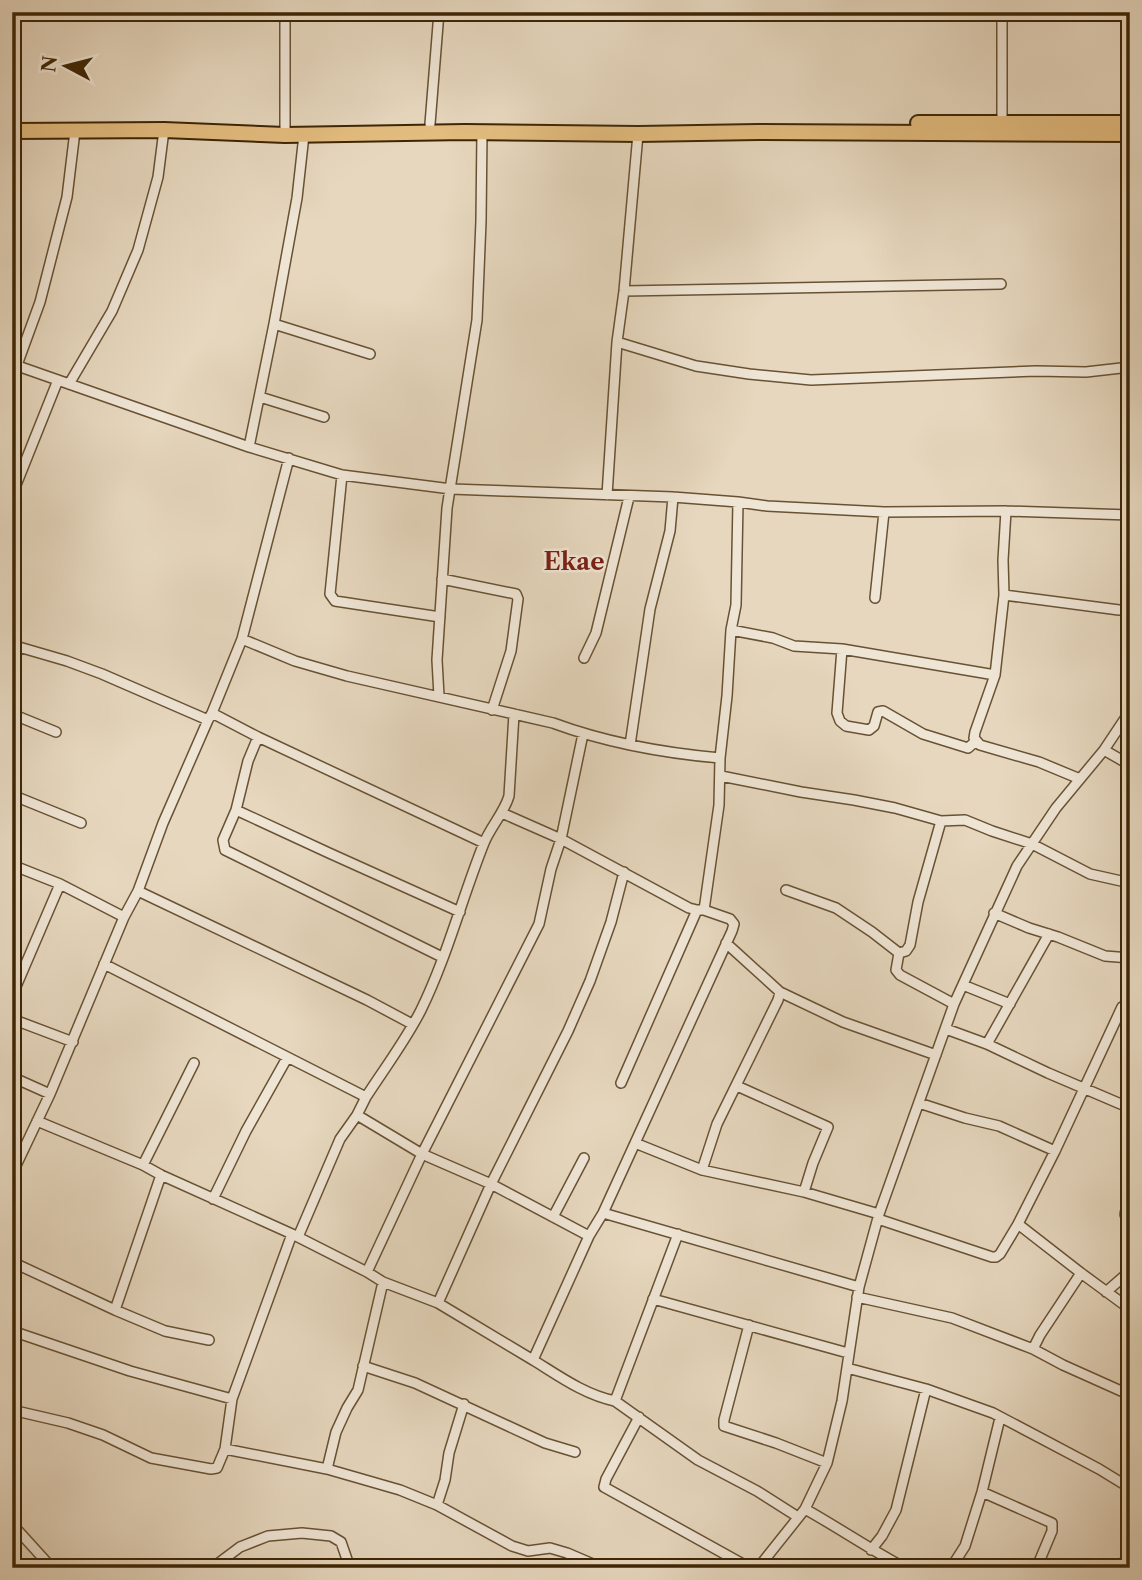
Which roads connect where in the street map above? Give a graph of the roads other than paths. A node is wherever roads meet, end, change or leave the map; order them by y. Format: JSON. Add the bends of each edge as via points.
{"nodes":[{"id":1,"x":285,"y":12,"type":"edge"},
{"id":2,"x":439,"y":12,"type":"edge"},
{"id":3,"x":1002,"y":12,"type":"edge"},
{"id":4,"x":1002,"y":122,"type":"junction"},
{"id":5,"x":12,"y":123,"type":"edge"},
{"id":6,"x":1130,"y":123,"type":"edge"},
{"id":7,"x":430,"y":124,"type":"junction"},
{"id":8,"x":164,"y":130,"type":"junction"},
{"id":9,"x":285,"y":130,"type":"junction"},
{"id":10,"x":12,"y":131,"type":"edge"},
{"id":11,"x":75,"y":131,"type":"junction"},
{"id":12,"x":482,"y":132,"type":"junction"},
{"id":13,"x":638,"y":134,"type":"junction"},
{"id":14,"x":1130,"y":134,"type":"edge"},
{"id":15,"x":304,"y":135,"type":"junction"},
{"id":16,"x":1002,"y":284,"type":"dead end"},
{"id":17,"x":624,"y":291,"type":"junction"},
{"id":18,"x":274,"y":324,"type":"junction"},
{"id":19,"x":617,"y":342,"type":"junction"},
{"id":20,"x":370,"y":354,"type":"dead end"},
{"id":21,"x":15,"y":365,"type":"edge"},
{"id":22,"x":1130,"y":367,"type":"edge"},
{"id":23,"x":58,"y":380,"type":"junction"},
{"id":24,"x":69,"y":384,"type":"junction"},
{"id":25,"x":260,"y":397,"type":"junction"},
{"id":26,"x":324,"y":416,"type":"dead end"},
{"id":27,"x":249,"y":447,"type":"junction"},
{"id":28,"x":289,"y":458,"type":"junction"},
{"id":29,"x":342,"y":475,"type":"junction"},
{"id":30,"x":451,"y":489,"type":"junction"},
{"id":31,"x":12,"y":495,"type":"edge"},
{"id":32,"x":607,"y":495,"type":"junction"},
{"id":33,"x":629,"y":496,"type":"junction"},
{"id":34,"x":673,"y":497,"type":"junction"},
{"id":35,"x":738,"y":502,"type":"junction"},
{"id":36,"x":1006,"y":511,"type":"junction"},
{"id":37,"x":884,"y":512,"type":"junction"},
{"id":38,"x":1130,"y":515,"type":"edge"},
{"id":39,"x":442,"y":579,"type":"junction"},
{"id":40,"x":1004,"y":595,"type":"junction"},
{"id":41,"x":875,"y":598,"type":"dead end"},
{"id":42,"x":1119,"y":610,"type":"dead end"},
{"id":43,"x":440,"y":618,"type":"junction"},
{"id":44,"x":731,"y":630,"type":"junction"},
{"id":45,"x":242,"y":639,"type":"junction"},
{"id":46,"x":16,"y":647,"type":"edge"},
{"id":47,"x":842,"y":649,"type":"junction"},
{"id":48,"x":584,"y":657,"type":"dead end"},
{"id":49,"x":12,"y":662,"type":"edge"},
{"id":50,"x":995,"y":675,"type":"junction"},
{"id":51,"x":439,"y":696,"type":"junction"},
{"id":52,"x":492,"y":710,"type":"junction"},
{"id":53,"x":1130,"y":712,"type":"edge"},
{"id":54,"x":12,"y":714,"type":"edge"},
{"id":55,"x":514,"y":714,"type":"junction"},
{"id":56,"x":210,"y":716,"type":"junction"},
{"id":57,"x":56,"y":732,"type":"dead end"},
{"id":58,"x":583,"y":734,"type":"junction"},
{"id":59,"x":258,"y":737,"type":"junction"},
{"id":60,"x":976,"y":741,"type":"junction"},
{"id":61,"x":630,"y":745,"type":"junction"},
{"id":62,"x":1104,"y":750,"type":"junction"},
{"id":63,"x":720,"y":758,"type":"junction"},
{"id":64,"x":1130,"y":765,"type":"edge"},
{"id":65,"x":721,"y":776,"type":"junction"},
{"id":66,"x":1080,"y":779,"type":"junction"},
{"id":67,"x":12,"y":794,"type":"edge"},
{"id":68,"x":236,"y":810,"type":"junction"},
{"id":69,"x":502,"y":813,"type":"junction"},
{"id":70,"x":940,"y":821,"type":"junction"},
{"id":71,"x":81,"y":823,"type":"dead end"},
{"id":72,"x":561,"y":839,"type":"junction"},
{"id":73,"x":484,"y":843,"type":"junction"},
{"id":74,"x":1032,"y":844,"type":"junction"},
{"id":75,"x":12,"y":865,"type":"edge"},
{"id":76,"x":624,"y":872,"type":"junction"},
{"id":77,"x":1130,"y":883,"type":"edge"},
{"id":78,"x":60,"y":884,"type":"junction"},
{"id":79,"x":786,"y":890,"type":"dead end"},
{"id":80,"x":138,"y":891,"type":"junction"},
{"id":81,"x":701,"y":910,"type":"junction"},
{"id":82,"x":460,"y":912,"type":"junction"},
{"id":83,"x":994,"y":913,"type":"junction"},
{"id":84,"x":124,"y":918,"type":"junction"},
{"id":85,"x":1049,"y":934,"type":"junction"},
{"id":86,"x":726,"y":943,"type":"junction"},
{"id":87,"x":899,"y":953,"type":"junction"},
{"id":88,"x":442,"y":957,"type":"junction"},
{"id":89,"x":1130,"y":958,"type":"edge"},
{"id":90,"x":104,"y":964,"type":"junction"},
{"id":91,"x":962,"y":985,"type":"junction"},
{"id":92,"x":780,"y":992,"type":"junction"},
{"id":93,"x":12,"y":996,"type":"edge"},
{"id":94,"x":954,"y":1004,"type":"junction"},
{"id":95,"x":1010,"y":1004,"type":"junction"},
{"id":96,"x":1122,"y":1007,"type":"dead end"},
{"id":97,"x":12,"y":1019,"type":"edge"},
{"id":98,"x":412,"y":1024,"type":"junction"},
{"id":99,"x":946,"y":1029,"type":"junction"},
{"id":100,"x":73,"y":1042,"type":"junction"},
{"id":101,"x":987,"y":1044,"type":"junction"},
{"id":102,"x":936,"y":1055,"type":"junction"},
{"id":103,"x":287,"y":1058,"type":"junction"},
{"id":104,"x":194,"y":1063,"type":"dead end"},
{"id":105,"x":12,"y":1077,"type":"edge"},
{"id":106,"x":621,"y":1083,"type":"dead end"},
{"id":107,"x":737,"y":1086,"type":"junction"},
{"id":108,"x":1083,"y":1089,"type":"junction"},
{"id":109,"x":50,"y":1094,"type":"junction"},
{"id":110,"x":366,"y":1097,"type":"junction"},
{"id":111,"x":919,"y":1103,"type":"junction"},
{"id":112,"x":1130,"y":1108,"type":"edge"},
{"id":113,"x":357,"y":1115,"type":"junction"},
{"id":114,"x":37,"y":1121,"type":"junction"},
{"id":115,"x":635,"y":1143,"type":"junction"},
{"id":116,"x":1055,"y":1151,"type":"junction"},
{"id":117,"x":422,"y":1154,"type":"junction"},
{"id":118,"x":16,"y":1156,"type":"edge"},
{"id":119,"x":584,"y":1158,"type":"dead end"},
{"id":120,"x":143,"y":1165,"type":"junction"},
{"id":121,"x":702,"y":1170,"type":"junction"},
{"id":122,"x":12,"y":1174,"type":"edge"},
{"id":123,"x":161,"y":1175,"type":"junction"},
{"id":124,"x":491,"y":1184,"type":"junction"},
{"id":125,"x":804,"y":1192,"type":"junction"},
{"id":126,"x":213,"y":1199,"type":"junction"},
{"id":127,"x":1130,"y":1205,"type":"edge"},
{"id":128,"x":603,"y":1213,"type":"junction"},
{"id":129,"x":553,"y":1217,"type":"junction"},
{"id":130,"x":878,"y":1217,"type":"junction"},
{"id":131,"x":1130,"y":1223,"type":"edge"},
{"id":132,"x":1018,"y":1224,"type":"junction"},
{"id":133,"x":678,"y":1234,"type":"junction"},
{"id":134,"x":295,"y":1236,"type":"junction"},
{"id":135,"x":589,"y":1236,"type":"junction"},
{"id":136,"x":12,"y":1262,"type":"edge"},
{"id":137,"x":1130,"y":1271,"type":"edge"},
{"id":138,"x":368,"y":1272,"type":"junction"},
{"id":139,"x":1081,"y":1273,"type":"junction"},
{"id":140,"x":383,"y":1282,"type":"junction"},
{"id":141,"x":859,"y":1287,"type":"junction"},
{"id":142,"x":1106,"y":1292,"type":"junction"},
{"id":143,"x":857,"y":1297,"type":"junction"},
{"id":144,"x":653,"y":1299,"type":"junction"},
{"id":145,"x":438,"y":1303,"type":"junction"},
{"id":146,"x":1130,"y":1309,"type":"edge"},
{"id":147,"x":115,"y":1310,"type":"junction"},
{"id":148,"x":749,"y":1325,"type":"junction"},
{"id":149,"x":12,"y":1331,"type":"edge"},
{"id":150,"x":209,"y":1340,"type":"dead end"},
{"id":151,"x":1033,"y":1349,"type":"junction"},
{"id":152,"x":848,"y":1353,"type":"junction"},
{"id":153,"x":533,"y":1360,"type":"junction"},
{"id":154,"x":363,"y":1366,"type":"junction"},
{"id":155,"x":847,"y":1368,"type":"junction"},
{"id":156,"x":926,"y":1389,"type":"junction"},
{"id":157,"x":1130,"y":1395,"type":"edge"},
{"id":158,"x":232,"y":1399,"type":"junction"},
{"id":159,"x":615,"y":1401,"type":"junction"},
{"id":160,"x":464,"y":1404,"type":"junction"},
{"id":161,"x":12,"y":1410,"type":"edge"},
{"id":162,"x":639,"y":1417,"type":"junction"},
{"id":163,"x":1000,"y":1418,"type":"junction"},
{"id":164,"x":225,"y":1449,"type":"junction"},
{"id":165,"x":575,"y":1452,"type":"dead end"},
{"id":166,"x":827,"y":1463,"type":"junction"},
{"id":167,"x":327,"y":1469,"type":"junction"},
{"id":168,"x":1130,"y":1488,"type":"edge"},
{"id":169,"x":982,"y":1492,"type":"junction"},
{"id":170,"x":437,"y":1505,"type":"junction"},
{"id":171,"x":805,"y":1509,"type":"junction"},
{"id":172,"x":798,"y":1517,"type":"junction"},
{"id":173,"x":13,"y":1526,"type":"edge"},
{"id":174,"x":1130,"y":1548,"type":"edge"},
{"id":175,"x":871,"y":1550,"type":"junction"},
{"id":176,"x":1125,"y":1565,"type":"edge"},
{"id":177,"x":763,"y":1566,"type":"edge"},
{"id":178,"x":52,"y":1568,"type":"edge"},
{"id":179,"x":212,"y":1568,"type":"edge"},
{"id":180,"x":350,"y":1568,"type":"edge"},
{"id":181,"x":602,"y":1568,"type":"edge"},
{"id":182,"x":750,"y":1568,"type":"edge"},
{"id":183,"x":905,"y":1568,"type":"edge"},
{"id":184,"x":951,"y":1568,"type":"edge"},
{"id":185,"x":1041,"y":1568,"type":"edge"}],
"edges":[{"from":1,"to":9,"type":"street"},
{"from":2,"to":7,"type":"street"},
{"from":3,"to":4,"type":"street"},
{"from":4,"to":6,"type":"highway"},
{"from":4,"to":7,"type":"highway"},
{"from":5,"to":9,"type":"highway","via":[[164,122]]},
{"from":7,"to":9,"type":"highway"},
{"from":8,"to":9,"type":"highway"},
{"from":8,"to":11,"type":"highway"},
{"from":8,"to":24,"type":"street","via":[[158,177],[138,250],[112,312]]},
{"from":9,"to":15,"type":"highway"},
{"from":10,"to":11,"type":"highway"},
{"from":11,"to":21,"type":"street","via":[[67,197],[40,302]]},
{"from":12,"to":13,"type":"highway"},
{"from":12,"to":15,"type":"highway"},
{"from":12,"to":30,"type":"street","via":[[477,320]]},
{"from":13,"to":14,"type":"highway"},
{"from":13,"to":17,"type":"street"},
{"from":15,"to":18,"type":"street"},
{"from":16,"to":17,"type":"street"},
{"from":17,"to":19,"type":"street"},
{"from":18,"to":20,"type":"street"},
{"from":18,"to":25,"type":"street"},
{"from":19,"to":22,"type":"street","via":[[696,366],[811,380]]},
{"from":19,"to":32,"type":"street"},
{"from":21,"to":23,"type":"street"},
{"from":23,"to":24,"type":"street"},
{"from":23,"to":31,"type":"street"},
{"from":24,"to":27,"type":"street"},
{"from":25,"to":26,"type":"street"},
{"from":25,"to":27,"type":"street"},
{"from":27,"to":28,"type":"street"},
{"from":28,"to":29,"type":"street"},
{"from":28,"to":45,"type":"street"},
{"from":29,"to":30,"type":"street"},
{"from":29,"to":43,"type":"street","via":[[331,598]]},
{"from":30,"to":32,"type":"street"},
{"from":30,"to":39,"type":"street"},
{"from":32,"to":33,"type":"street"},
{"from":33,"to":34,"type":"street"},
{"from":33,"to":48,"type":"street","via":[[596,633]]},
{"from":34,"to":35,"type":"street"},
{"from":34,"to":61,"type":"street","via":[[670,531],[650,609]]},
{"from":35,"to":37,"type":"street"},
{"from":35,"to":44,"type":"street","via":[[736,605]]},
{"from":36,"to":37,"type":"street"},
{"from":36,"to":38,"type":"street"},
{"from":36,"to":40,"type":"street"},
{"from":37,"to":41,"type":"street"},
{"from":39,"to":43,"type":"street"},
{"from":39,"to":52,"type":"street","via":[[516,594],[518,599],[511,651]]},
{"from":40,"to":42,"type":"street"},
{"from":40,"to":50,"type":"street"},
{"from":43,"to":51,"type":"street"},
{"from":44,"to":47,"type":"street","via":[[793,646]]},
{"from":44,"to":63,"type":"street"},
{"from":45,"to":51,"type":"street","via":[[347,676]]},
{"from":45,"to":56,"type":"street"},
{"from":46,"to":49,"type":"street"},
{"from":46,"to":56,"type":"street","via":[[67,661]]},
{"from":47,"to":50,"type":"street"},
{"from":47,"to":60,"type":"street","via":[[839,722],[869,730],[883,711],[923,734],[959,746],[968,748]]},
{"from":50,"to":60,"type":"street"},
{"from":51,"to":52,"type":"street"},
{"from":52,"to":55,"type":"street"},
{"from":53,"to":62,"type":"street"},
{"from":54,"to":57,"type":"street"},
{"from":55,"to":58,"type":"street"},
{"from":55,"to":69,"type":"street","via":[[509,796]]},
{"from":56,"to":59,"type":"street"},
{"from":56,"to":80,"type":"street"},
{"from":58,"to":61,"type":"street"},
{"from":58,"to":72,"type":"street"},
{"from":59,"to":68,"type":"street"},
{"from":59,"to":73,"type":"street"},
{"from":60,"to":66,"type":"street"},
{"from":61,"to":63,"type":"street"},
{"from":62,"to":64,"type":"street"},
{"from":62,"to":66,"type":"street"},
{"from":63,"to":65,"type":"street"},
{"from":65,"to":70,"type":"street","via":[[895,808]]},
{"from":65,"to":81,"type":"street"},
{"from":66,"to":74,"type":"street"},
{"from":67,"to":71,"type":"street"},
{"from":68,"to":82,"type":"street"},
{"from":68,"to":88,"type":"street","via":[[223,841],[225,850]]},
{"from":69,"to":72,"type":"street"},
{"from":69,"to":73,"type":"street"},
{"from":70,"to":74,"type":"street","via":[[965,820]]},
{"from":70,"to":87,"type":"street","via":[[910,945]]},
{"from":72,"to":76,"type":"street"},
{"from":72,"to":117,"type":"street","via":[[539,923]]},
{"from":73,"to":82,"type":"street"},
{"from":74,"to":77,"type":"street","via":[[1090,874]]},
{"from":74,"to":83,"type":"street"},
{"from":75,"to":78,"type":"street"},
{"from":76,"to":81,"type":"street","via":[[689,908]]},
{"from":76,"to":124,"type":"street","via":[[590,982]]},
{"from":78,"to":84,"type":"street"},
{"from":78,"to":93,"type":"street"},
{"from":79,"to":87,"type":"street","via":[[836,908]]},
{"from":80,"to":84,"type":"street"},
{"from":80,"to":98,"type":"street"},
{"from":81,"to":86,"type":"street","via":[[734,924]]},
{"from":81,"to":106,"type":"street"},
{"from":82,"to":88,"type":"street"},
{"from":83,"to":85,"type":"street"},
{"from":83,"to":91,"type":"street"},
{"from":84,"to":90,"type":"street"},
{"from":85,"to":89,"type":"street","via":[[1105,956]]},
{"from":85,"to":95,"type":"street"},
{"from":86,"to":92,"type":"street"},
{"from":86,"to":115,"type":"street"},
{"from":87,"to":94,"type":"street","via":[[896,970],[900,975]]},
{"from":88,"to":98,"type":"street"},
{"from":90,"to":100,"type":"street"},
{"from":90,"to":103,"type":"street"},
{"from":91,"to":94,"type":"street"},
{"from":91,"to":95,"type":"street"},
{"from":92,"to":102,"type":"street","via":[[843,1022]]},
{"from":92,"to":107,"type":"street"},
{"from":94,"to":99,"type":"street"},
{"from":95,"to":101,"type":"street"},
{"from":96,"to":108,"type":"street"},
{"from":97,"to":100,"type":"street"},
{"from":98,"to":110,"type":"street"},
{"from":99,"to":101,"type":"street"},
{"from":99,"to":102,"type":"street"},
{"from":100,"to":109,"type":"street"},
{"from":101,"to":108,"type":"street"},
{"from":102,"to":111,"type":"street"},
{"from":103,"to":110,"type":"street"},
{"from":103,"to":126,"type":"street"},
{"from":104,"to":120,"type":"street"},
{"from":105,"to":109,"type":"street"},
{"from":107,"to":121,"type":"street","via":[[717,1124]]},
{"from":107,"to":125,"type":"street","via":[[828,1127]]},
{"from":108,"to":112,"type":"street"},
{"from":108,"to":116,"type":"street"},
{"from":109,"to":114,"type":"street"},
{"from":110,"to":113,"type":"street"},
{"from":111,"to":116,"type":"street","via":[[999,1126]]},
{"from":111,"to":130,"type":"street"},
{"from":113,"to":117,"type":"street"},
{"from":113,"to":134,"type":"street","via":[[340,1139]]},
{"from":114,"to":118,"type":"street"},
{"from":114,"to":120,"type":"street"},
{"from":115,"to":121,"type":"street"},
{"from":115,"to":128,"type":"street"},
{"from":116,"to":132,"type":"street"},
{"from":117,"to":124,"type":"street"},
{"from":117,"to":138,"type":"street"},
{"from":118,"to":122,"type":"street"},
{"from":119,"to":129,"type":"street"},
{"from":120,"to":123,"type":"street"},
{"from":121,"to":125,"type":"street"},
{"from":123,"to":126,"type":"street"},
{"from":123,"to":147,"type":"street"},
{"from":124,"to":129,"type":"street"},
{"from":124,"to":145,"type":"street"},
{"from":125,"to":130,"type":"street"},
{"from":126,"to":134,"type":"street"},
{"from":127,"to":131,"type":"street","via":[[1124,1217]]},
{"from":128,"to":133,"type":"street"},
{"from":128,"to":135,"type":"street"},
{"from":129,"to":135,"type":"street"},
{"from":130,"to":132,"type":"street","via":[[992,1257],[1000,1254]]},
{"from":130,"to":141,"type":"street"},
{"from":132,"to":139,"type":"street"},
{"from":133,"to":141,"type":"street"},
{"from":133,"to":144,"type":"street"},
{"from":134,"to":138,"type":"street"},
{"from":134,"to":158,"type":"street"},
{"from":135,"to":153,"type":"street"},
{"from":136,"to":147,"type":"street"},
{"from":137,"to":142,"type":"street"},
{"from":138,"to":140,"type":"street"},
{"from":139,"to":142,"type":"street"},
{"from":139,"to":151,"type":"street"},
{"from":140,"to":145,"type":"street"},
{"from":140,"to":154,"type":"street"},
{"from":141,"to":143,"type":"street"},
{"from":142,"to":146,"type":"street"},
{"from":143,"to":151,"type":"street","via":[[952,1318]]},
{"from":143,"to":152,"type":"street"},
{"from":144,"to":148,"type":"street"},
{"from":144,"to":159,"type":"street"},
{"from":145,"to":153,"type":"street"},
{"from":147,"to":150,"type":"street","via":[[165,1331]]},
{"from":148,"to":152,"type":"street"},
{"from":148,"to":166,"type":"street","via":[[724,1426]]},
{"from":149,"to":158,"type":"street"},
{"from":151,"to":157,"type":"street"},
{"from":152,"to":155,"type":"street"},
{"from":153,"to":159,"type":"street","via":[[601,1398]]},
{"from":154,"to":160,"type":"street"},
{"from":154,"to":167,"type":"street","via":[[358,1390],[336,1432]]},
{"from":155,"to":156,"type":"street"},
{"from":155,"to":166,"type":"street"},
{"from":156,"to":163,"type":"street"},
{"from":156,"to":175,"type":"street","via":[[896,1510]]},
{"from":158,"to":164,"type":"street"},
{"from":159,"to":162,"type":"street"},
{"from":160,"to":165,"type":"street","via":[[545,1443]]},
{"from":160,"to":170,"type":"street"},
{"from":161,"to":164,"type":"street","via":[[68,1423],[151,1458],[198,1467],[217,1468]]},
{"from":162,"to":172,"type":"street","via":[[698,1460]]},
{"from":162,"to":182,"type":"street","via":[[604,1487]]},
{"from":163,"to":168,"type":"street"},
{"from":163,"to":169,"type":"street"},
{"from":164,"to":167,"type":"street"},
{"from":166,"to":171,"type":"street"},
{"from":167,"to":170,"type":"street"},
{"from":169,"to":184,"type":"street","via":[[965,1546]]},
{"from":169,"to":185,"type":"street","via":[[1052,1523]]},
{"from":170,"to":181,"type":"street","via":[[512,1546],[528,1551],[550,1548]]},
{"from":171,"to":172,"type":"street"},
{"from":171,"to":175,"type":"street"},
{"from":172,"to":177,"type":"street"},
{"from":173,"to":178,"type":"street"},
{"from":174,"to":176,"type":"street"},
{"from":175,"to":183,"type":"street"},
{"from":179,"to":180,"type":"street","via":[[240,1547],[268,1536],[302,1533],[331,1536],[341,1542]]}]}
